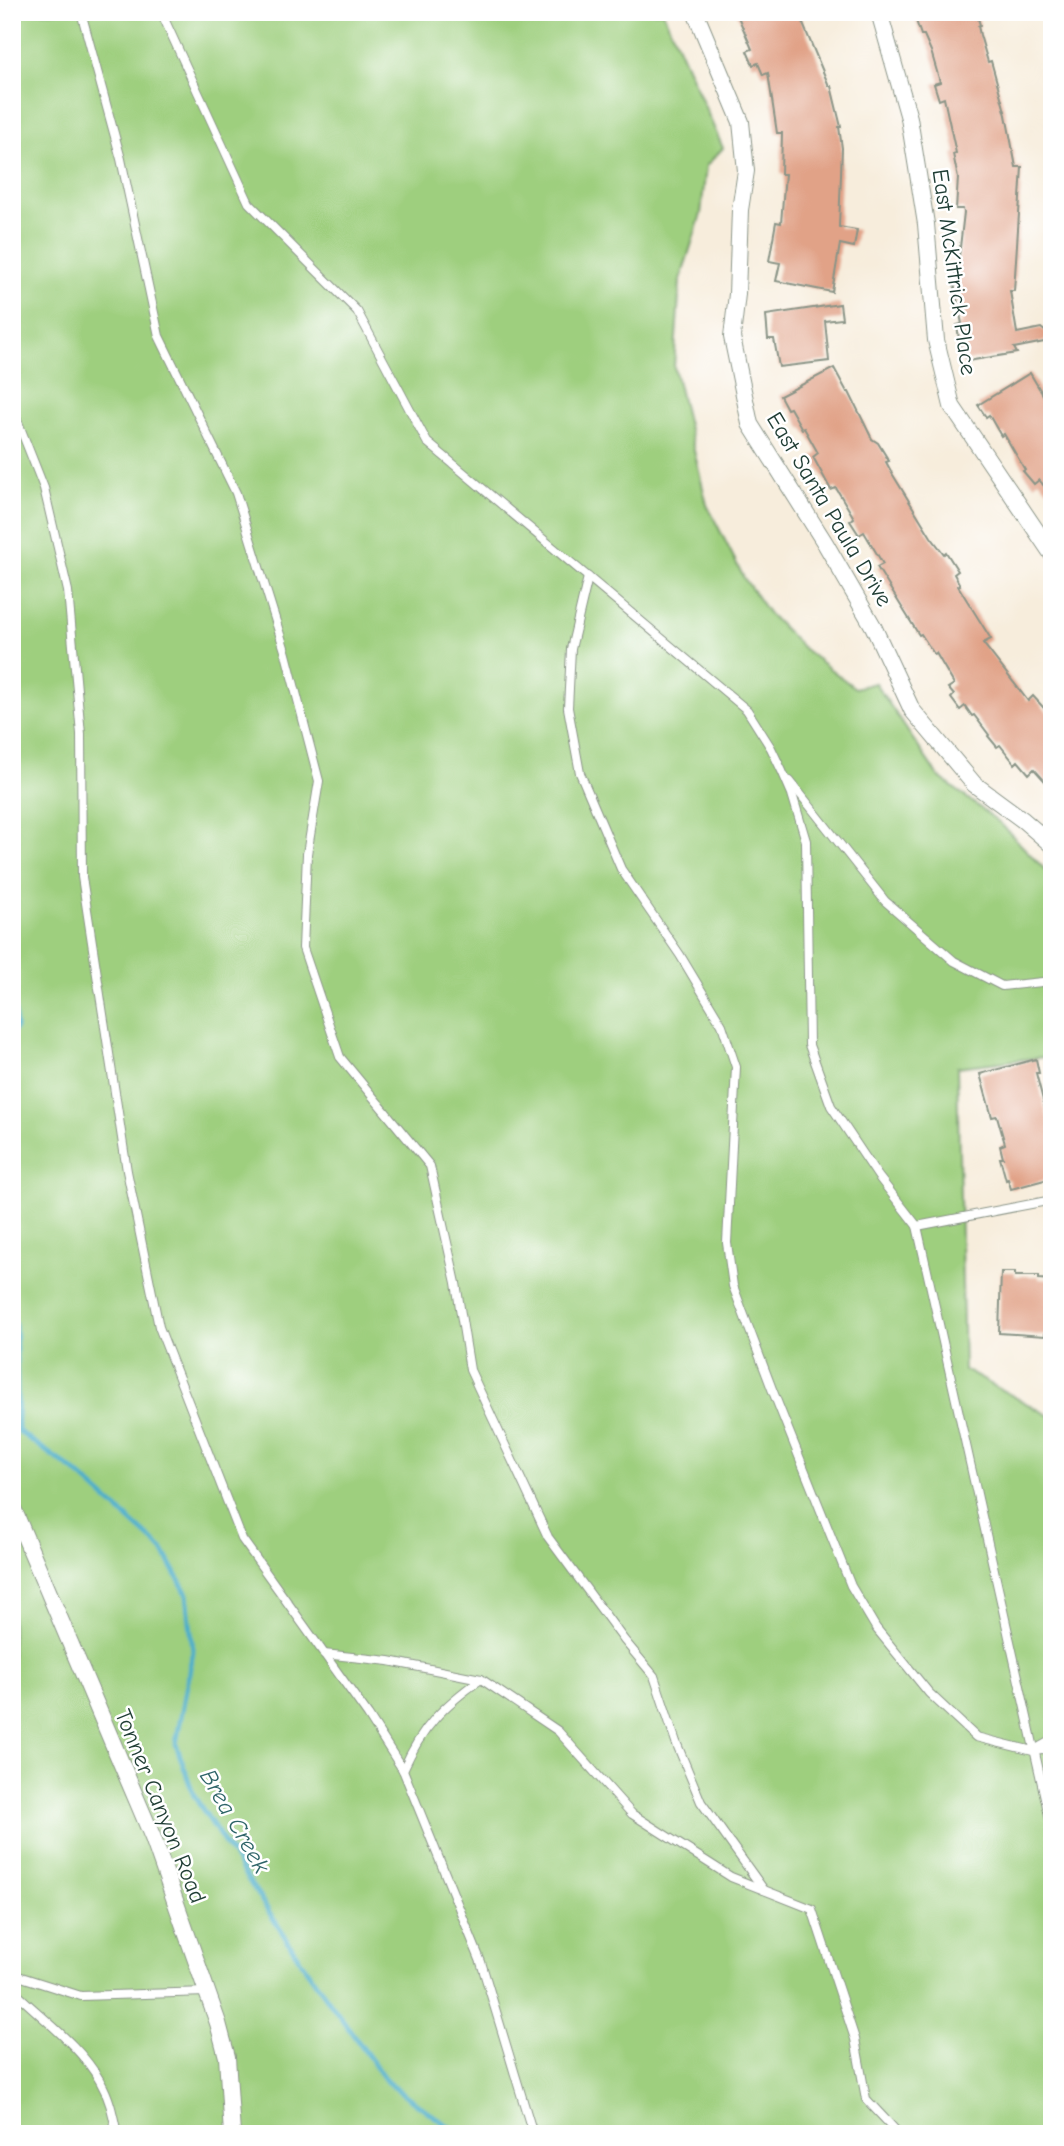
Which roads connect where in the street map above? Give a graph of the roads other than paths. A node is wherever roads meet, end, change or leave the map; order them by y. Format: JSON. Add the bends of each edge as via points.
{"nodes":[{"id":1,"x":80,"y":12,"type":"edge"},
{"id":2,"x":161,"y":12,"type":"edge"},
{"id":3,"x":695,"y":12,"type":"edge"},
{"id":4,"x":879,"y":12,"type":"edge"},
{"id":5,"x":12,"y":407,"type":"edge"},
{"id":6,"x":1052,"y":554,"type":"edge"},
{"id":7,"x":588,"y":577,"type":"junction"},
{"id":8,"x":782,"y":771,"type":"junction"},
{"id":9,"x":1052,"y":845,"type":"edge"},
{"id":10,"x":1052,"y":981,"type":"edge"},
{"id":11,"x":1046,"y":1201,"type":"dead end"},
{"id":12,"x":917,"y":1226,"type":"junction"},
{"id":13,"x":12,"y":1506,"type":"edge"},
{"id":14,"x":324,"y":1654,"type":"junction"},
{"id":15,"x":481,"y":1679,"type":"junction"},
{"id":16,"x":1052,"y":1740,"type":"edge"},
{"id":17,"x":1052,"y":1749,"type":"edge"},
{"id":18,"x":1032,"y":1751,"type":"junction"},
{"id":19,"x":403,"y":1770,"type":"junction"},
{"id":20,"x":1052,"y":1829,"type":"edge"},
{"id":21,"x":764,"y":1890,"type":"junction"},
{"id":22,"x":12,"y":1974,"type":"edge"},
{"id":23,"x":12,"y":1989,"type":"edge"},
{"id":24,"x":207,"y":1992,"type":"junction"},
{"id":25,"x":117,"y":2134,"type":"edge"},
{"id":26,"x":232,"y":2134,"type":"edge"},
{"id":27,"x":533,"y":2134,"type":"edge"},
{"id":28,"x":899,"y":2134,"type":"edge"}],
"edges":[{"from":1,"to":21,"type":"lane","via":[[121,159],[159,336],[236,493],[319,781],[307,855],[303,947],[340,1057],[430,1166],[470,1370],[548,1536],[654,1676],[701,1802]]},
{"from":2,"to":7,"type":"lane","via":[[249,203],[357,311],[427,442]]},
{"from":3,"to":9,"type":"street","name":"East Santa Paula Drive","via":[[741,122],[746,171],[732,337],[750,424],[873,626],[912,710],[974,784]]},
{"from":4,"to":6,"type":"street","name":"East McKittrick Place","via":[[909,118],[926,224],[936,340],[953,406]]},
{"from":5,"to":14,"type":"lane","via":[[44,488],[68,591],[81,734],[82,877],[127,1171],[159,1327],[242,1539]]},
{"from":7,"to":8,"type":"lane","via":[[747,710]]},
{"from":7,"to":18,"type":"lane","via":[[571,649],[568,708],[580,773],[621,869],[722,1025],[736,1067],[727,1243],[733,1286],[850,1586],[876,1628],[929,1693],[976,1737]]},
{"from":8,"to":10,"type":"lane","via":[[886,901],[954,961],[1002,986]]},
{"from":8,"to":12,"type":"lane","via":[[806,841],[809,1045],[831,1106]]},
{"from":11,"to":12,"type":"lane"},
{"from":12,"to":18,"type":"lane"},
{"from":13,"to":24,"type":"street","name":"Tonner Canyon Road","via":[[153,1839]]},
{"from":14,"to":15,"type":"lane"},
{"from":14,"to":19,"type":"lane"},
{"from":15,"to":19,"type":"lane","via":[[431,1721]]},
{"from":15,"to":21,"type":"lane","via":[[558,1731],[632,1814],[731,1877]]},
{"from":16,"to":18,"type":"lane"},
{"from":17,"to":18,"type":"lane"},
{"from":18,"to":20,"type":"lane"},
{"from":19,"to":27,"type":"lane","via":[[481,1962]]},
{"from":21,"to":28,"type":"lane","via":[[811,1909],[855,2039],[866,2099]]},
{"from":22,"to":24,"type":"lane","via":[[81,1996]]},
{"from":23,"to":25,"type":"lane","via":[[100,2080]]},
{"from":24,"to":26,"type":"street","name":"Tonner Canyon Road","via":[[227,2057]]}]}
